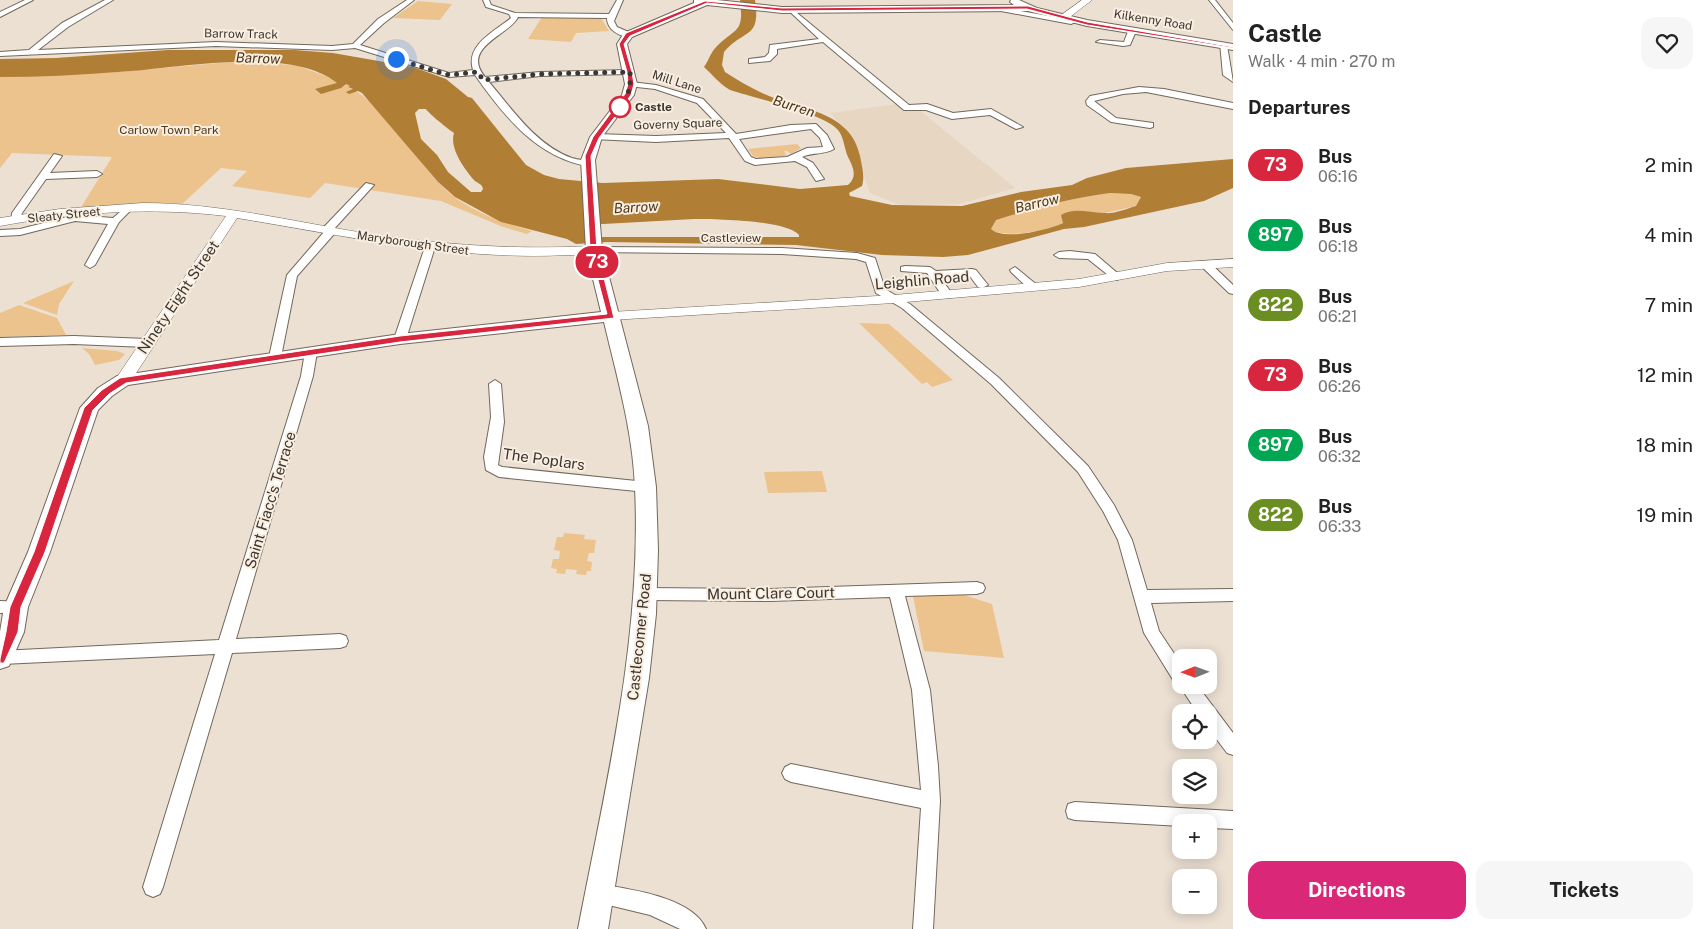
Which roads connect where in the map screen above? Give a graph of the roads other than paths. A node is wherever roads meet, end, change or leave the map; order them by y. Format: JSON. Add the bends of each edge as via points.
{"nodes":[{"id":1,"x":30,"y":0,"type":"edge"},
{"id":2,"x":110,"y":0,"type":"edge"},
{"id":3,"x":412,"y":0,"type":"edge"},
{"id":4,"x":486,"y":0,"type":"edge"},
{"id":5,"x":620,"y":0,"type":"edge"},
{"id":6,"x":693,"y":0,"type":"edge"},
{"id":7,"x":1011,"y":0,"type":"edge"},
{"id":8,"x":1088,"y":0,"type":"edge"},
{"id":9,"x":1212,"y":0,"type":"edge"},
{"id":10,"x":708,"y":1,"type":"edge"},
{"id":11,"x":1028,"y":8,"type":"junction"},
{"id":12,"x":791,"y":10,"type":"junction"},
{"id":13,"x":985,"y":10,"type":"junction"},
{"id":14,"x":1003,"y":10,"type":"junction"},
{"id":15,"x":0,"y":15,"type":"edge"},
{"id":16,"x":515,"y":15,"type":"junction"},
{"id":17,"x":610,"y":16,"type":"junction"},
{"id":18,"x":1047,"y":19,"type":"dead end"},
{"id":19,"x":1067,"y":20,"type":"junction"},
{"id":20,"x":1233,"y":28,"type":"edge"},
{"id":21,"x":1132,"y":31,"type":"junction"},
{"id":22,"x":628,"y":34,"type":"junction"},
{"id":23,"x":826,"y":40,"type":"junction"},
{"id":24,"x":1100,"y":42,"type":"dead end"},
{"id":25,"x":355,"y":46,"type":"junction"},
{"id":26,"x":1228,"y":46,"type":"edge"},
{"id":27,"x":32,"y":51,"type":"junction"},
{"id":28,"x":0,"y":54,"type":"edge"},
{"id":29,"x":752,"y":61,"type":"dead end"},
{"id":30,"x":481,"y":76,"type":"junction"},
{"id":31,"x":1233,"y":80,"type":"edge"},
{"id":32,"x":629,"y":84,"type":"junction"},
{"id":33,"x":1233,"y":106,"type":"edge"},
{"id":34,"x":1150,"y":125,"type":"dead end"},
{"id":35,"x":1019,"y":128,"type":"dead end"},
{"id":36,"x":732,"y":136,"type":"junction"},
{"id":37,"x":596,"y":137,"type":"junction"},
{"id":38,"x":57,"y":156,"type":"dead end"},
{"id":39,"x":797,"y":158,"type":"junction"},
{"id":40,"x":588,"y":160,"type":"junction"},
{"id":41,"x":97,"y":174,"type":"dead end"},
{"id":42,"x":42,"y":176,"type":"junction"},
{"id":43,"x":819,"y":179,"type":"dead end"},
{"id":44,"x":369,"y":185,"type":"dead end"},
{"id":45,"x":127,"y":209,"type":"junction"},
{"id":46,"x":234,"y":214,"type":"junction"},
{"id":47,"x":15,"y":220,"type":"junction"},
{"id":48,"x":115,"y":221,"type":"junction"},
{"id":49,"x":0,"y":222,"type":"edge"},
{"id":50,"x":329,"y":231,"type":"junction"},
{"id":51,"x":0,"y":233,"type":"edge"},
{"id":52,"x":430,"y":247,"type":"junction"},
{"id":53,"x":593,"y":247,"type":"junction"},
{"id":54,"x":1059,"y":255,"type":"dead end"},
{"id":55,"x":869,"y":259,"type":"joint"},
{"id":56,"x":1233,"y":263,"type":"edge"},
{"id":57,"x":1205,"y":264,"type":"junction"},
{"id":58,"x":90,"y":265,"type":"dead end"},
{"id":59,"x":905,"y":269,"type":"dead end"},
{"id":60,"x":1015,"y":270,"type":"dead end"},
{"id":61,"x":933,"y":274,"type":"junction"},
{"id":62,"x":1117,"y":277,"type":"junction"},
{"id":63,"x":982,"y":284,"type":"dead end"},
{"id":64,"x":1033,"y":287,"type":"junction"},
{"id":65,"x":1233,"y":291,"type":"edge"},
{"id":66,"x":947,"y":295,"type":"junction"},
{"id":67,"x":894,"y":299,"type":"junction"},
{"id":68,"x":611,"y":316,"type":"junction"},
{"id":69,"x":400,"y":339,"type":"junction"},
{"id":70,"x":0,"y":342,"type":"edge"},
{"id":71,"x":146,"y":343,"type":"junction"},
{"id":72,"x":311,"y":352,"type":"junction"},
{"id":73,"x":275,"y":356,"type":"junction"},
{"id":74,"x":123,"y":380,"type":"junction"},
{"id":75,"x":494,"y":384,"type":"dead end"},
{"id":76,"x":646,"y":487,"type":"junction"},
{"id":77,"x":978,"y":588,"type":"dead end"},
{"id":78,"x":896,"y":590,"type":"junction"},
{"id":79,"x":646,"y":594,"type":"junction"},
{"id":80,"x":1233,"y":595,"type":"edge"},
{"id":81,"x":1142,"y":596,"type":"junction"},
{"id":82,"x":8,"y":607,"type":"edge"},
{"id":83,"x":340,"y":641,"type":"dead end"},
{"id":84,"x":226,"y":646,"type":"junction"},
{"id":85,"x":1,"y":658,"type":"edge"},
{"id":86,"x":1172,"y":664,"type":"edge"},
{"id":87,"x":1217,"y":726,"type":"edge"},
{"id":88,"x":1233,"y":747,"type":"edge"},
{"id":89,"x":791,"y":773,"type":"dead end"},
{"id":90,"x":931,"y":801,"type":"junction"},
{"id":91,"x":1075,"y":811,"type":"dead end"},
{"id":92,"x":1233,"y":820,"type":"edge"},
{"id":93,"x":153,"y":888,"type":"dead end"},
{"id":94,"x":599,"y":894,"type":"junction"},
{"id":95,"x":593,"y":929,"type":"edge"},
{"id":96,"x":696,"y":929,"type":"edge"},
{"id":97,"x":923,"y":929,"type":"edge"}],
"edges":[{"from":1,"to":15,"type":"street"},
{"from":2,"to":27,"type":"street","via":[[65,25]]},
{"from":3,"to":25,"type":"street","via":[[381,21]]},
{"from":4,"to":16,"type":"street","via":[[488,6]]},
{"from":5,"to":17,"type":"street"},
{"from":6,"to":10,"type":"main road"},
{"from":7,"to":11,"type":"main road","name":"Kilkenny Road"},
{"from":8,"to":19,"type":"street"},
{"from":9,"to":20,"type":"street"},
{"from":10,"to":12,"type":"main road"},
{"from":10,"to":22,"type":"main road"},
{"from":11,"to":14,"type":"main road"},
{"from":11,"to":19,"type":"main road","name":"Kilkenny Road"},
{"from":12,"to":13,"type":"main road"},
{"from":12,"to":23,"type":"street"},
{"from":13,"to":14,"type":"main road"},
{"from":13,"to":18,"type":"street"},
{"from":14,"to":19,"type":"street"},
{"from":16,"to":17,"type":"street"},
{"from":16,"to":30,"type":"street","via":[[512,21],[482,43],[475,57]]},
{"from":17,"to":22,"type":"street","via":[[613,27]]},
{"from":19,"to":21,"type":"main road","name":"Kilkenny Road"},
{"from":21,"to":24,"type":"street","via":[[1127,43]]},
{"from":21,"to":26,"type":"main road","name":"Kilkenny Road"},
{"from":22,"to":32,"type":"main road","via":[[622,44]]},
{"from":23,"to":29,"type":"street","via":[[773,47],[767,59]]},
{"from":23,"to":35,"type":"street","via":[[907,108],[927,107],[952,116],[991,112]]},
{"from":25,"to":27,"type":"street","name":"Barrow Track","via":[[216,44]]},
{"from":25,"to":30,"type":"street","name":"Barrow Track","via":[[449,75]]},
{"from":26,"to":31,"type":"street","via":[[1227,75]]},
{"from":27,"to":28,"type":"street","name":"Barrow Track"},
{"from":30,"to":32,"type":"street","name":"Mill Lane","via":[[540,74]]},
{"from":30,"to":40,"type":"street","via":[[541,144],[568,160]]},
{"from":32,"to":36,"type":"street","name":"Mill Lane","via":[[656,87],[700,101]]},
{"from":32,"to":37,"type":"main road"},
{"from":33,"to":34,"type":"street","via":[[1152,90],[1122,92],[1090,101],[1114,120]]},
{"from":36,"to":37,"type":"street","name":"Governy Square"},
{"from":36,"to":39,"type":"street","name":"Mill Lane","via":[[748,159],[762,162]]},
{"from":36,"to":39,"type":"street","name":"Governy Square","via":[[812,126],[824,137],[829,148],[810,150]]},
{"from":37,"to":40,"type":"main road"},
{"from":38,"to":42,"type":"street"},
{"from":39,"to":43,"type":"street","via":[[810,165]]},
{"from":40,"to":53,"type":"main road","name":"Castlecomer Road"},
{"from":41,"to":42,"type":"street"},
{"from":42,"to":47,"type":"street"},
{"from":44,"to":50,"type":"street"},
{"from":45,"to":46,"type":"street","name":"Sleaty Street","via":[[163,207]]},
{"from":45,"to":47,"type":"street","name":"Sleaty Street"},
{"from":45,"to":48,"type":"street","name":"Sleaty Street"},
{"from":46,"to":50,"type":"street","name":"Maryborough Street"},
{"from":46,"to":71,"type":"street","name":"Ninety Eight Street"},
{"from":47,"to":49,"type":"street","name":"Sleaty Street"},
{"from":48,"to":51,"type":"street","name":"Sleaty Street","via":[[75,218],[20,232]]},
{"from":48,"to":58,"type":"street"},
{"from":50,"to":52,"type":"street","name":"Maryborough Street"},
{"from":50,"to":73,"type":"street","via":[[292,275]]},
{"from":52,"to":53,"type":"street","name":"Maryborough Street","via":[[510,253]]},
{"from":52,"to":69,"type":"street"},
{"from":53,"to":55,"type":"street","name":"Castleview","via":[[782,251]]},
{"from":53,"to":68,"type":"main road","name":"Castlecomer Road"},
{"from":54,"to":62,"type":"street","via":[[1092,255]]},
{"from":55,"to":67,"type":"street","via":[[880,291]]},
{"from":56,"to":57,"type":"street","name":"Leighlin Road"},
{"from":57,"to":62,"type":"street","name":"Leighlin Road","via":[[1167,267]]},
{"from":57,"to":65,"type":"street"},
{"from":59,"to":61,"type":"street","via":[[930,270]]},
{"from":60,"to":64,"type":"street"},
{"from":61,"to":63,"type":"street","via":[[972,272]]},
{"from":61,"to":66,"type":"street"},
{"from":62,"to":64,"type":"street","name":"Leighlin Road"},
{"from":64,"to":66,"type":"street","name":"Leighlin Road"},
{"from":66,"to":67,"type":"street","name":"Leighlin Road"},
{"from":67,"to":68,"type":"street","name":"Leighlin Road"},
{"from":67,"to":81,"type":"street","via":[[995,380],[1083,470],[1125,540]]},
{"from":68,"to":69,"type":"main road"},
{"from":68,"to":76,"type":"main road","name":"Castlecomer Road","via":[[638,426]]},
{"from":69,"to":72,"type":"main road"},
{"from":70,"to":71,"type":"street","via":[[74,340]]},
{"from":71,"to":74,"type":"street","name":"Ninety Eight Street"},
{"from":72,"to":73,"type":"main road"},
{"from":72,"to":84,"type":"street","name":"Saint Fiacc's Terrace","via":[[307,376]]},
{"from":73,"to":74,"type":"main road"},
{"from":74,"to":82,"type":"main road","via":[[89,408],[42,546]]},
{"from":75,"to":76,"type":"street","name":"The Poplars","via":[[499,404],[490,459],[491,466],[499,472]]},
{"from":76,"to":79,"type":"main road","name":"Castlecomer Road"},
{"from":77,"to":78,"type":"street","name":"Mount Clare Court"},
{"from":78,"to":79,"type":"street","name":"Mount Clare Court","via":[[770,595]]},
{"from":78,"to":90,"type":"street","via":[[921,690]]},
{"from":79,"to":94,"type":"main road","name":"Castlecomer Road","via":[[634,693]]},
{"from":80,"to":81,"type":"street","via":[[1200,598]]},
{"from":81,"to":86,"type":"street","via":[[1152,633]]},
{"from":82,"to":85,"type":"main road","via":[[12,632]]},
{"from":83,"to":84,"type":"street"},
{"from":84,"to":85,"type":"street"},
{"from":84,"to":93,"type":"street","name":"Saint Fiacc's Terrace"},
{"from":87,"to":88,"type":"street"},
{"from":89,"to":90,"type":"street"},
{"from":90,"to":97,"type":"street"},
{"from":91,"to":92,"type":"street"},
{"from":94,"to":95,"type":"main road","name":"Castlecomer Road"},
{"from":94,"to":96,"type":"street","via":[[660,907]]}]}
